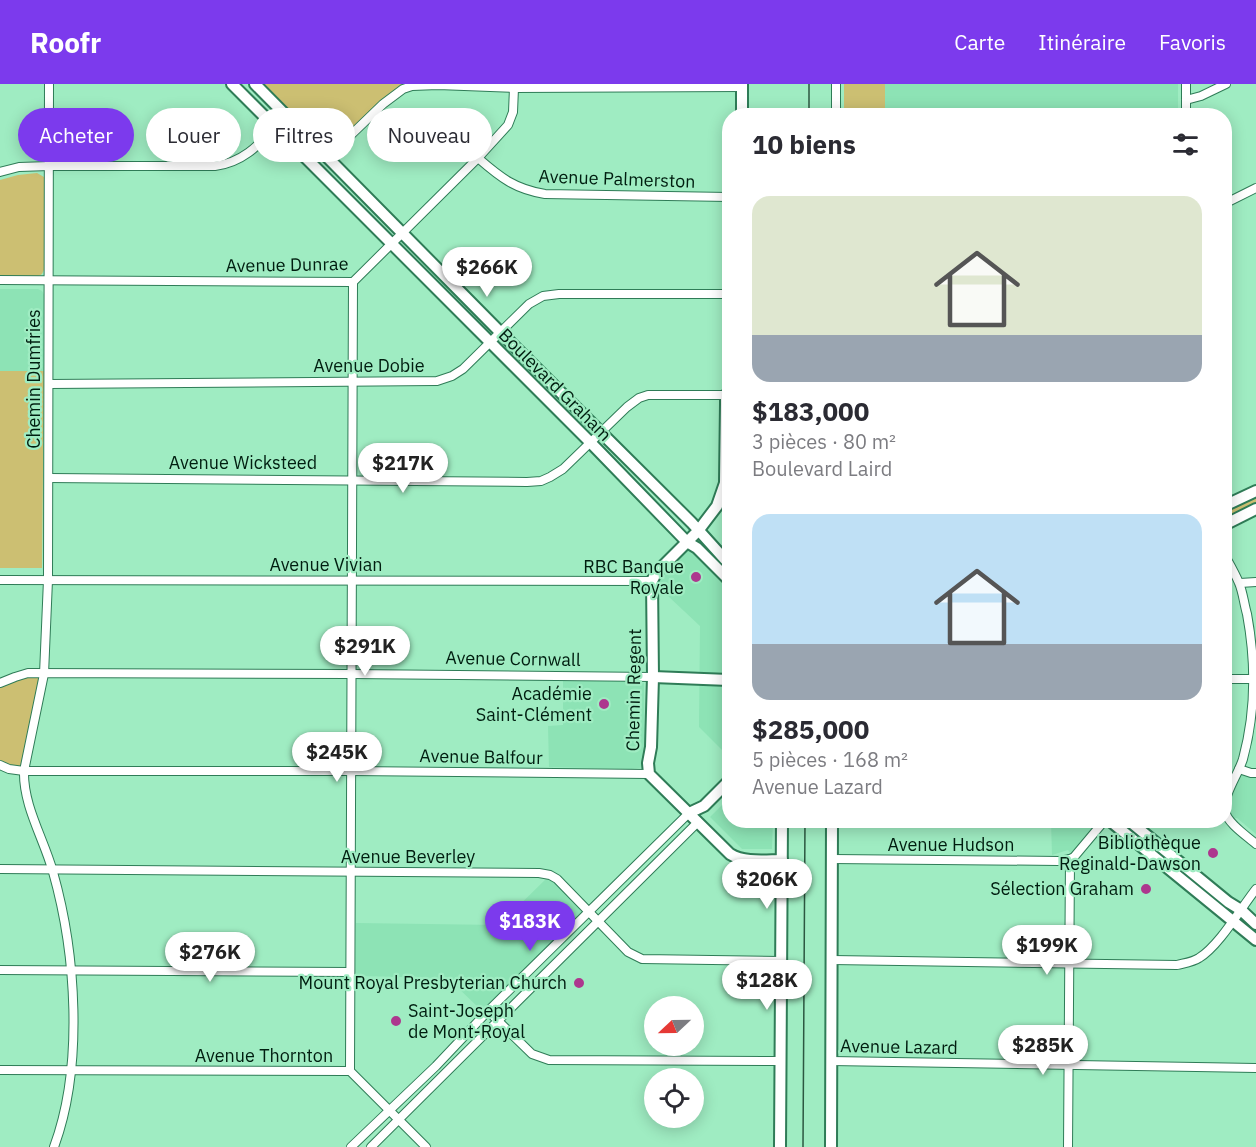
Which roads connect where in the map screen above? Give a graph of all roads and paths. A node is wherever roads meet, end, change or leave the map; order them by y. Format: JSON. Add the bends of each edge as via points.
{"nodes":[{"id":1,"x":50,"y":84,"type":"edge"},
{"id":2,"x":232,"y":84,"type":"edge"},
{"id":3,"x":255,"y":84,"type":"edge"},
{"id":4,"x":438,"y":84,"type":"edge"},
{"id":5,"x":836,"y":84,"type":"edge"},
{"id":6,"x":1186,"y":84,"type":"edge"},
{"id":7,"x":1226,"y":84,"type":"edge"},
{"id":8,"x":742,"y":85,"type":"edge"},
{"id":9,"x":514,"y":88,"type":"junction"},
{"id":10,"x":1186,"y":100,"type":"junction"},
{"id":11,"x":256,"y":108,"type":"edge"},
{"id":12,"x":278,"y":108,"type":"edge"},
{"id":13,"x":742,"y":108,"type":"edge"},
{"id":14,"x":836,"y":108,"type":"edge"},
{"id":15,"x":1186,"y":108,"type":"edge"},
{"id":16,"x":355,"y":131,"type":"edge"},
{"id":17,"x":492,"y":143,"type":"edge"},
{"id":18,"x":253,"y":150,"type":"edge"},
{"id":19,"x":310,"y":162,"type":"edge"},
{"id":20,"x":331,"y":162,"type":"edge"},
{"id":21,"x":474,"y":162,"type":"edge"},
{"id":22,"x":483,"y":162,"type":"edge"},
{"id":23,"x":49,"y":166,"type":"junction"},
{"id":24,"x":0,"y":172,"type":"edge"},
{"id":25,"x":1256,"y":188,"type":"edge"},
{"id":26,"x":722,"y":197,"type":"edge"},
{"id":27,"x":1232,"y":200,"type":"edge"},
{"id":28,"x":403,"y":233,"type":"junction"},
{"id":29,"x":392,"y":245,"type":"junction"},
{"id":30,"x":0,"y":280,"type":"edge"},
{"id":31,"x":49,"y":280,"type":"junction"},
{"id":32,"x":353,"y":282,"type":"junction"},
{"id":33,"x":722,"y":294,"type":"edge"},
{"id":34,"x":500,"y":332,"type":"junction"},
{"id":35,"x":489,"y":342,"type":"junction"},
{"id":36,"x":353,"y":381,"type":"junction"},
{"id":37,"x":49,"y":384,"type":"junction"},
{"id":38,"x":722,"y":395,"type":"edge"},
{"id":39,"x":600,"y":433,"type":"junction"},
{"id":40,"x":590,"y":442,"type":"junction"},
{"id":41,"x":48,"y":478,"type":"junction"},
{"id":42,"x":352,"y":480,"type":"junction"},
{"id":43,"x":1256,"y":491,"type":"edge"},
{"id":44,"x":722,"y":492,"type":"edge"},
{"id":45,"x":1232,"y":502,"type":"edge"},
{"id":46,"x":1256,"y":509,"type":"edge"},
{"id":47,"x":1232,"y":521,"type":"edge"},
{"id":48,"x":698,"y":531,"type":"junction"},
{"id":49,"x":687,"y":542,"type":"junction"},
{"id":50,"x":722,"y":557,"type":"edge"},
{"id":51,"x":1232,"y":569,"type":"edge"},
{"id":52,"x":722,"y":573,"type":"edge"},
{"id":53,"x":0,"y":580,"type":"edge"},
{"id":54,"x":48,"y":580,"type":"junction"},
{"id":55,"x":353,"y":580,"type":"junction"},
{"id":56,"x":652,"y":581,"type":"junction"},
{"id":57,"x":1256,"y":582,"type":"edge"},
{"id":58,"x":1240,"y":584,"type":"junction"},
{"id":59,"x":44,"y":674,"type":"junction"},
{"id":60,"x":352,"y":674,"type":"junction"},
{"id":61,"x":652,"y":677,"type":"junction"},
{"id":62,"x":1232,"y":679,"type":"edge"},
{"id":63,"x":1255,"y":679,"type":"edge"},
{"id":64,"x":722,"y":680,"type":"edge"},
{"id":65,"x":0,"y":684,"type":"edge"},
{"id":66,"x":0,"y":765,"type":"edge"},
{"id":67,"x":1239,"y":769,"type":"junction"},
{"id":68,"x":24,"y":771,"type":"junction"},
{"id":69,"x":351,"y":771,"type":"junction"},
{"id":70,"x":1256,"y":773,"type":"edge"},
{"id":71,"x":649,"y":774,"type":"junction"},
{"id":72,"x":1232,"y":786,"type":"edge"},
{"id":73,"x":722,"y":788,"type":"edge"},
{"id":74,"x":704,"y":806,"type":"junction"},
{"id":75,"x":689,"y":813,"type":"junction"},
{"id":76,"x":1232,"y":821,"type":"edge"},
{"id":77,"x":698,"y":822,"type":"junction"},
{"id":78,"x":782,"y":828,"type":"edge"},
{"id":79,"x":832,"y":828,"type":"edge"},
{"id":80,"x":1100,"y":828,"type":"edge"},
{"id":81,"x":1117,"y":828,"type":"edge"},
{"id":82,"x":1138,"y":828,"type":"edge"},
{"id":83,"x":1256,"y":844,"type":"edge"},
{"id":84,"x":832,"y":859,"type":"junction"},
{"id":85,"x":1070,"y":859,"type":"junction"},
{"id":86,"x":782,"y":860,"type":"junction"},
{"id":87,"x":0,"y":869,"type":"edge"},
{"id":88,"x":53,"y":870,"type":"junction"},
{"id":89,"x":350,"y":872,"type":"junction"},
{"id":90,"x":1256,"y":889,"type":"edge"},
{"id":91,"x":1241,"y":910,"type":"junction"},
{"id":92,"x":590,"y":912,"type":"junction"},
{"id":93,"x":599,"y":921,"type":"junction"},
{"id":94,"x":1232,"y":921,"type":"junction"},
{"id":95,"x":1256,"y":924,"type":"edge"},
{"id":96,"x":1256,"y":940,"type":"edge"},
{"id":97,"x":832,"y":960,"type":"junction"},
{"id":98,"x":781,"y":961,"type":"junction"},
{"id":99,"x":1070,"y":963,"type":"junction"},
{"id":100,"x":0,"y":970,"type":"edge"},
{"id":101,"x":71,"y":970,"type":"junction"},
{"id":102,"x":350,"y":972,"type":"junction"},
{"id":103,"x":488,"y":1011,"type":"junction"},
{"id":104,"x":499,"y":1021,"type":"junction"},
{"id":105,"x":781,"y":1061,"type":"junction"},
{"id":106,"x":831,"y":1061,"type":"junction"},
{"id":107,"x":1070,"y":1064,"type":"junction"},
{"id":108,"x":1256,"y":1068,"type":"edge"},
{"id":109,"x":0,"y":1070,"type":"edge"},
{"id":110,"x":71,"y":1070,"type":"junction"},
{"id":111,"x":350,"y":1071,"type":"junction"},
{"id":112,"x":389,"y":1110,"type":"junction"},
{"id":113,"x":399,"y":1120,"type":"junction"},
{"id":114,"x":54,"y":1147,"type":"edge"},
{"id":115,"x":351,"y":1147,"type":"edge"},
{"id":116,"x":371,"y":1147,"type":"edge"},
{"id":117,"x":426,"y":1147,"type":"edge"},
{"id":118,"x":780,"y":1147,"type":"edge"},
{"id":119,"x":831,"y":1147,"type":"edge"},
{"id":120,"x":1068,"y":1147,"type":"edge"}],
"edges":[{"from":1,"to":23,"type":"street","name":"Chemin Dumfries"},
{"from":2,"to":11,"type":"street","name":"Boulevard Graham"},
{"from":3,"to":12,"type":"street","name":"Boulevard Graham"},
{"from":4,"to":9,"type":"street"},
{"from":4,"to":16,"type":"street","via":[[403,89]]},
{"from":5,"to":14,"type":"street"},
{"from":6,"to":10,"type":"street"},
{"from":7,"to":10,"type":"street"},
{"from":8,"to":9,"type":"street"},
{"from":8,"to":13,"type":"street"},
{"from":9,"to":17,"type":"street","name":"Avenue Dunrae","via":[[508,125]]},
{"from":10,"to":15,"type":"street"},
{"from":18,"to":23,"type":"street","via":[[228,164],[215,166]]},
{"from":19,"to":29,"type":"street","name":"Boulevard Graham"},
{"from":20,"to":28,"type":"street","name":"Boulevard Graham"},
{"from":21,"to":28,"type":"street","name":"Avenue Dunrae"},
{"from":22,"to":26,"type":"street","name":"Avenue Palmerston","via":[[502,179],[531,192]]},
{"from":23,"to":24,"type":"street"},
{"from":23,"to":31,"type":"street","name":"Chemin Dumfries"},
{"from":25,"to":27,"type":"street"},
{"from":28,"to":29,"type":"street","name":"Avenue Dunrae"},
{"from":28,"to":34,"type":"street","name":"Boulevard Graham"},
{"from":29,"to":32,"type":"street","name":"Avenue Dunrae"},
{"from":29,"to":35,"type":"street","name":"Boulevard Graham"},
{"from":30,"to":31,"type":"street","name":"Avenue Dunrae"},
{"from":31,"to":32,"type":"street","name":"Avenue Dunrae"},
{"from":31,"to":37,"type":"street","name":"Chemin Dumfries"},
{"from":32,"to":36,"type":"street"},
{"from":33,"to":34,"type":"street","name":"Avenue Dobie","via":[[552,294],[537,298]]},
{"from":34,"to":35,"type":"street","name":"Avenue Dobie"},
{"from":34,"to":39,"type":"street","name":"Boulevard Graham"},
{"from":35,"to":36,"type":"street","name":"Avenue Dobie","via":[[463,369],[437,381]]},
{"from":35,"to":40,"type":"street","name":"Boulevard Graham"},
{"from":36,"to":37,"type":"street","name":"Avenue Dobie"},
{"from":36,"to":42,"type":"street"},
{"from":37,"to":41,"type":"street","name":"Chemin Dumfries"},
{"from":38,"to":39,"type":"street","name":"Avenue Wicksteed","via":[[648,395],[630,404]]},
{"from":39,"to":40,"type":"street","name":"Avenue Wicksteed"},
{"from":39,"to":48,"type":"street","name":"Boulevard Graham"},
{"from":40,"to":42,"type":"street","name":"Avenue Wicksteed","via":[[563,469],[541,481]]},
{"from":40,"to":49,"type":"street","name":"Boulevard Graham"},
{"from":41,"to":42,"type":"street","name":"Avenue Wicksteed"},
{"from":41,"to":54,"type":"street","name":"Chemin Dumfries"},
{"from":42,"to":55,"type":"street"},
{"from":43,"to":45,"type":"street"},
{"from":44,"to":48,"type":"street","via":[[717,506]]},
{"from":46,"to":47,"type":"street"},
{"from":48,"to":49,"type":"street"},
{"from":48,"to":50,"type":"street","name":"Boulevard Graham"},
{"from":49,"to":52,"type":"street","name":"Boulevard Graham"},
{"from":49,"to":56,"type":"street"},
{"from":51,"to":58,"type":"street"},
{"from":53,"to":54,"type":"street","name":"Avenue Vivian"},
{"from":54,"to":55,"type":"street","name":"Avenue Vivian"},
{"from":54,"to":59,"type":"street","name":"Chemin Dumfries"},
{"from":55,"to":56,"type":"street","name":"Avenue Vivian"},
{"from":55,"to":60,"type":"street"},
{"from":56,"to":61,"type":"street","name":"Chemin Regent"},
{"from":57,"to":58,"type":"street"},
{"from":58,"to":63,"type":"street","via":[[1251,634]]},
{"from":59,"to":60,"type":"street","name":"Avenue Cornwall"},
{"from":59,"to":65,"type":"street","via":[[28,673]]},
{"from":59,"to":68,"type":"street","name":"Chemin Dumfries"},
{"from":60,"to":61,"type":"street","name":"Avenue Cornwall"},
{"from":60,"to":69,"type":"street"},
{"from":61,"to":64,"type":"street","name":"Avenue Cornwall"},
{"from":61,"to":71,"type":"street","name":"Chemin Regent"},
{"from":62,"to":63,"type":"street"},
{"from":63,"to":67,"type":"street","via":[[1251,725]]},
{"from":66,"to":68,"type":"street"},
{"from":67,"to":70,"type":"street"},
{"from":67,"to":72,"type":"street"},
{"from":68,"to":69,"type":"street","name":"Avenue Balfour"},
{"from":68,"to":88,"type":"street","name":"Chemin Dumfries","via":[[26,793]]},
{"from":69,"to":71,"type":"street","name":"Avenue Balfour"},
{"from":69,"to":89,"type":"street"},
{"from":71,"to":75,"type":"street","name":"Chemin Regent"},
{"from":73,"to":74,"type":"street"},
{"from":74,"to":75,"type":"street"},
{"from":74,"to":77,"type":"street"},
{"from":75,"to":77,"type":"street","name":"Chemin Regent"},
{"from":75,"to":92,"type":"street"},
{"from":76,"to":83,"type":"street"},
{"from":77,"to":86,"type":"street","name":"Chemin Regent","via":[[736,858]]},
{"from":77,"to":93,"type":"street"},
{"from":78,"to":86,"type":"street"},
{"from":79,"to":84,"type":"street"},
{"from":80,"to":85,"type":"street"},
{"from":81,"to":94,"type":"street"},
{"from":82,"to":91,"type":"street"},
{"from":84,"to":85,"type":"street","name":"Avenue Hudson"},
{"from":84,"to":97,"type":"street"},
{"from":85,"to":99,"type":"street"},
{"from":86,"to":98,"type":"street"},
{"from":87,"to":88,"type":"street","name":"Avenue Beverley"},
{"from":88,"to":89,"type":"street","name":"Avenue Beverley"},
{"from":88,"to":101,"type":"street","name":"Chemin Dumfries"},
{"from":89,"to":92,"type":"street","name":"Avenue Beverley","via":[[545,874],[556,879]]},
{"from":89,"to":102,"type":"street"},
{"from":90,"to":91,"type":"street"},
{"from":91,"to":94,"type":"street"},
{"from":91,"to":95,"type":"street"},
{"from":92,"to":93,"type":"street","name":"Avenue Beverley"},
{"from":92,"to":103,"type":"street"},
{"from":93,"to":98,"type":"street","name":"Avenue Beverley","via":[[628,952],[642,959]]},
{"from":93,"to":104,"type":"street"},
{"from":94,"to":96,"type":"street"},
{"from":94,"to":99,"type":"street","via":[[1205,953],[1184,964]]},
{"from":97,"to":99,"type":"street"},
{"from":97,"to":106,"type":"street"},
{"from":98,"to":105,"type":"street"},
{"from":99,"to":107,"type":"street"},
{"from":100,"to":101,"type":"street"},
{"from":101,"to":102,"type":"street"},
{"from":101,"to":110,"type":"street","name":"Chemin Dumfries"},
{"from":102,"to":111,"type":"street"},
{"from":103,"to":104,"type":"street"},
{"from":103,"to":112,"type":"street"},
{"from":104,"to":105,"type":"street","via":[[532,1054],[549,1060]]},
{"from":104,"to":113,"type":"street"},
{"from":105,"to":118,"type":"street"},
{"from":106,"to":107,"type":"street","name":"Avenue Lazard"},
{"from":106,"to":119,"type":"street"},
{"from":107,"to":108,"type":"street","name":"Avenue Lazard"},
{"from":107,"to":120,"type":"street"},
{"from":109,"to":110,"type":"street","name":"Avenue Thornton"},
{"from":110,"to":111,"type":"street","name":"Avenue Thornton"},
{"from":110,"to":114,"type":"street","name":"Chemin Dumfries"},
{"from":111,"to":112,"type":"street","name":"Avenue Thornton"},
{"from":112,"to":113,"type":"street","name":"Avenue Thornton"},
{"from":112,"to":115,"type":"street"},
{"from":113,"to":116,"type":"street"},
{"from":113,"to":117,"type":"street","name":"Avenue Thornton"}]}
